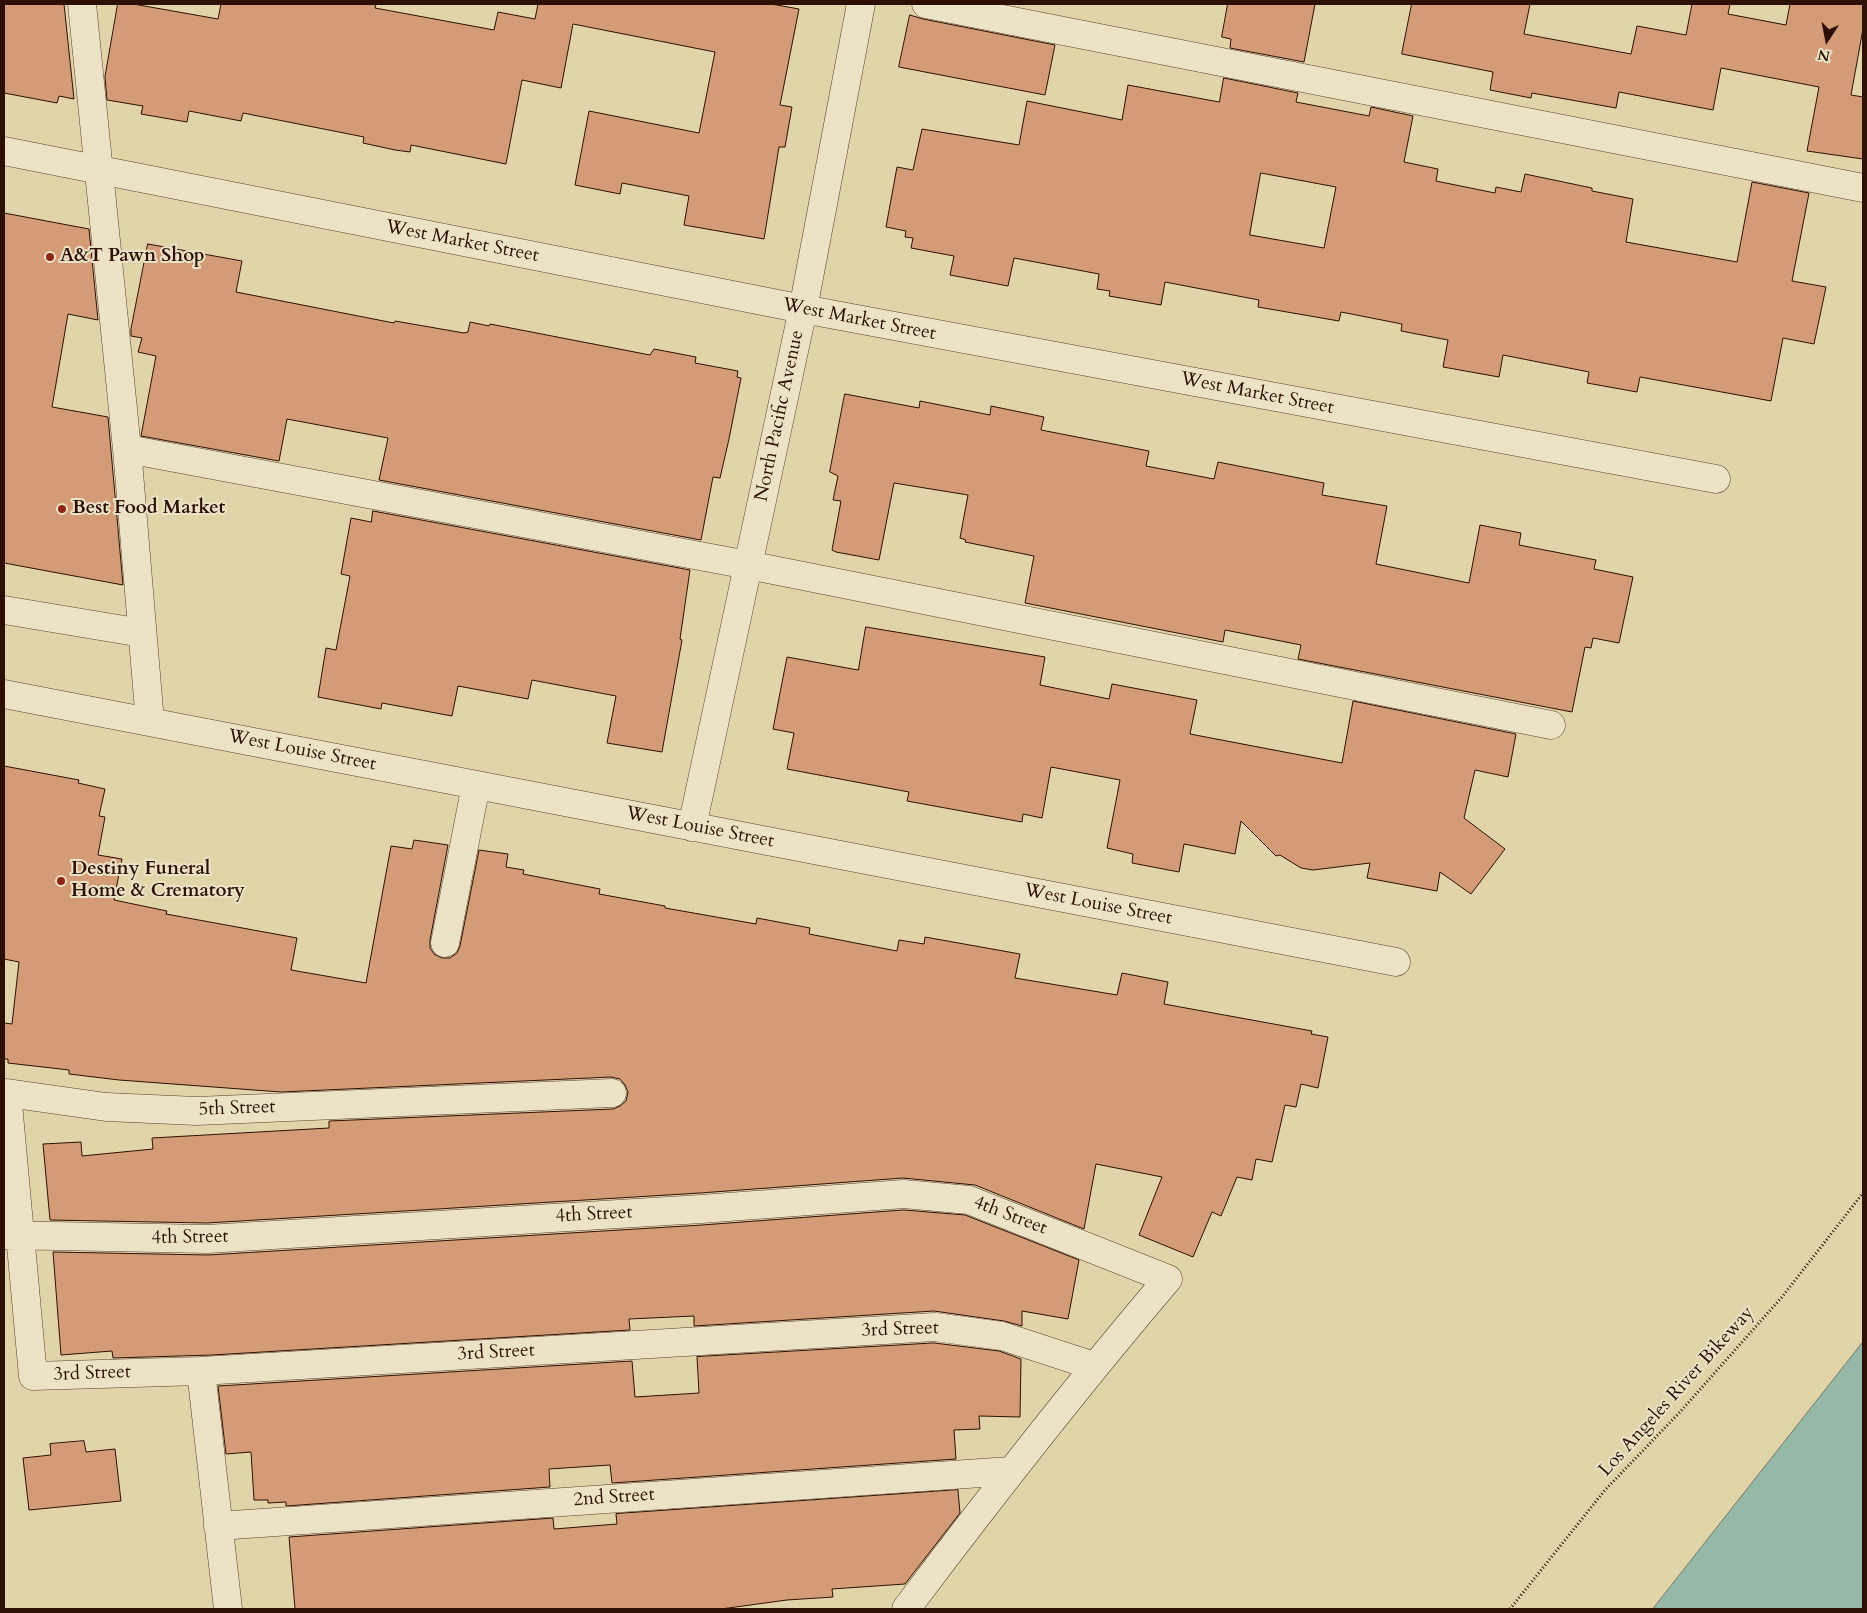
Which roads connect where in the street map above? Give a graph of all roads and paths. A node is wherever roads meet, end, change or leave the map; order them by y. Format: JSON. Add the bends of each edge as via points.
{"nodes":[{"id":1,"x":82,"y":4,"type":"edge"},
{"id":2,"x":861,"y":4,"type":"edge"},
{"id":3,"x":926,"y":4,"type":"edge"},
{"id":4,"x":4,"y":151,"type":"edge"},
{"id":5,"x":98,"y":170,"type":"junction"},
{"id":6,"x":1863,"y":188,"type":"edge"},
{"id":7,"x":804,"y":309,"type":"junction"},
{"id":8,"x":127,"y":449,"type":"junction"},
{"id":9,"x":1716,"y":479,"type":"dead end"},
{"id":10,"x":748,"y":565,"type":"junction"},
{"id":11,"x":4,"y":610,"type":"edge"},
{"id":12,"x":142,"y":633,"type":"junction"},
{"id":13,"x":4,"y":694,"type":"edge"},
{"id":14,"x":150,"y":722,"type":"junction"},
{"id":15,"x":1551,"y":725,"type":"dead end"},
{"id":16,"x":476,"y":785,"type":"junction"},
{"id":17,"x":692,"y":827,"type":"junction"},
{"id":18,"x":445,"y":943,"type":"dead end"},
{"id":19,"x":1396,"y":962,"type":"dead end"},
{"id":20,"x":612,"y":1093,"type":"dead end"},
{"id":21,"x":1863,"y":1193,"type":"edge"},
{"id":22,"x":11,"y":1236,"type":"edge"},
{"id":23,"x":1094,"y":1366,"type":"junction"},
{"id":24,"x":201,"y":1371,"type":"junction"},
{"id":25,"x":1010,"y":1471,"type":"junction"},
{"id":26,"x":218,"y":1526,"type":"junction"},
{"id":27,"x":228,"y":1609,"type":"edge"},
{"id":28,"x":906,"y":1609,"type":"edge"},
{"id":29,"x":1510,"y":1609,"type":"edge"}],
"edges":[{"from":1,"to":5,"type":"street"},
{"from":2,"to":7,"type":"street","name":"North Pacific Avenue"},
{"from":3,"to":6,"type":"street"},
{"from":4,"to":5,"type":"street","name":"West Market Street"},
{"from":5,"to":7,"type":"street","name":"West Market Street"},
{"from":5,"to":8,"type":"street"},
{"from":7,"to":9,"type":"street","name":"West Market Street"},
{"from":7,"to":10,"type":"street","name":"North Pacific Avenue"},
{"from":8,"to":10,"type":"street"},
{"from":8,"to":12,"type":"street"},
{"from":10,"to":15,"type":"street"},
{"from":10,"to":17,"type":"street","name":"North Pacific Avenue"},
{"from":11,"to":12,"type":"street"},
{"from":12,"to":14,"type":"street"},
{"from":13,"to":14,"type":"street","name":"West Louise Street"},
{"from":14,"to":16,"type":"street","name":"West Louise Street"},
{"from":16,"to":17,"type":"street","name":"West Louise Street"},
{"from":16,"to":18,"type":"street"},
{"from":17,"to":19,"type":"street","name":"West Louise Street"},
{"from":20,"to":22,"type":"street","name":"5th Street","via":[[197,1111],[106,1107],[7,1093]]},
{"from":21,"to":29,"type":"path","name":"Los Angeles River Bikeway","via":[[1782,1297],[1680,1412],[1605,1490]]},
{"from":22,"to":23,"type":"street","name":"4th Street","via":[[207,1239],[904,1194],[969,1200],[1168,1279]]},
{"from":22,"to":24,"type":"street","name":"3rd Street","via":[[33,1376]]},
{"from":23,"to":24,"type":"street","name":"3rd Street","via":[[1002,1336],[935,1327]]},
{"from":23,"to":25,"type":"street"},
{"from":24,"to":26,"type":"street"},
{"from":25,"to":26,"type":"street","name":"2nd Street"},
{"from":25,"to":28,"type":"street"},
{"from":26,"to":27,"type":"street"}]}
